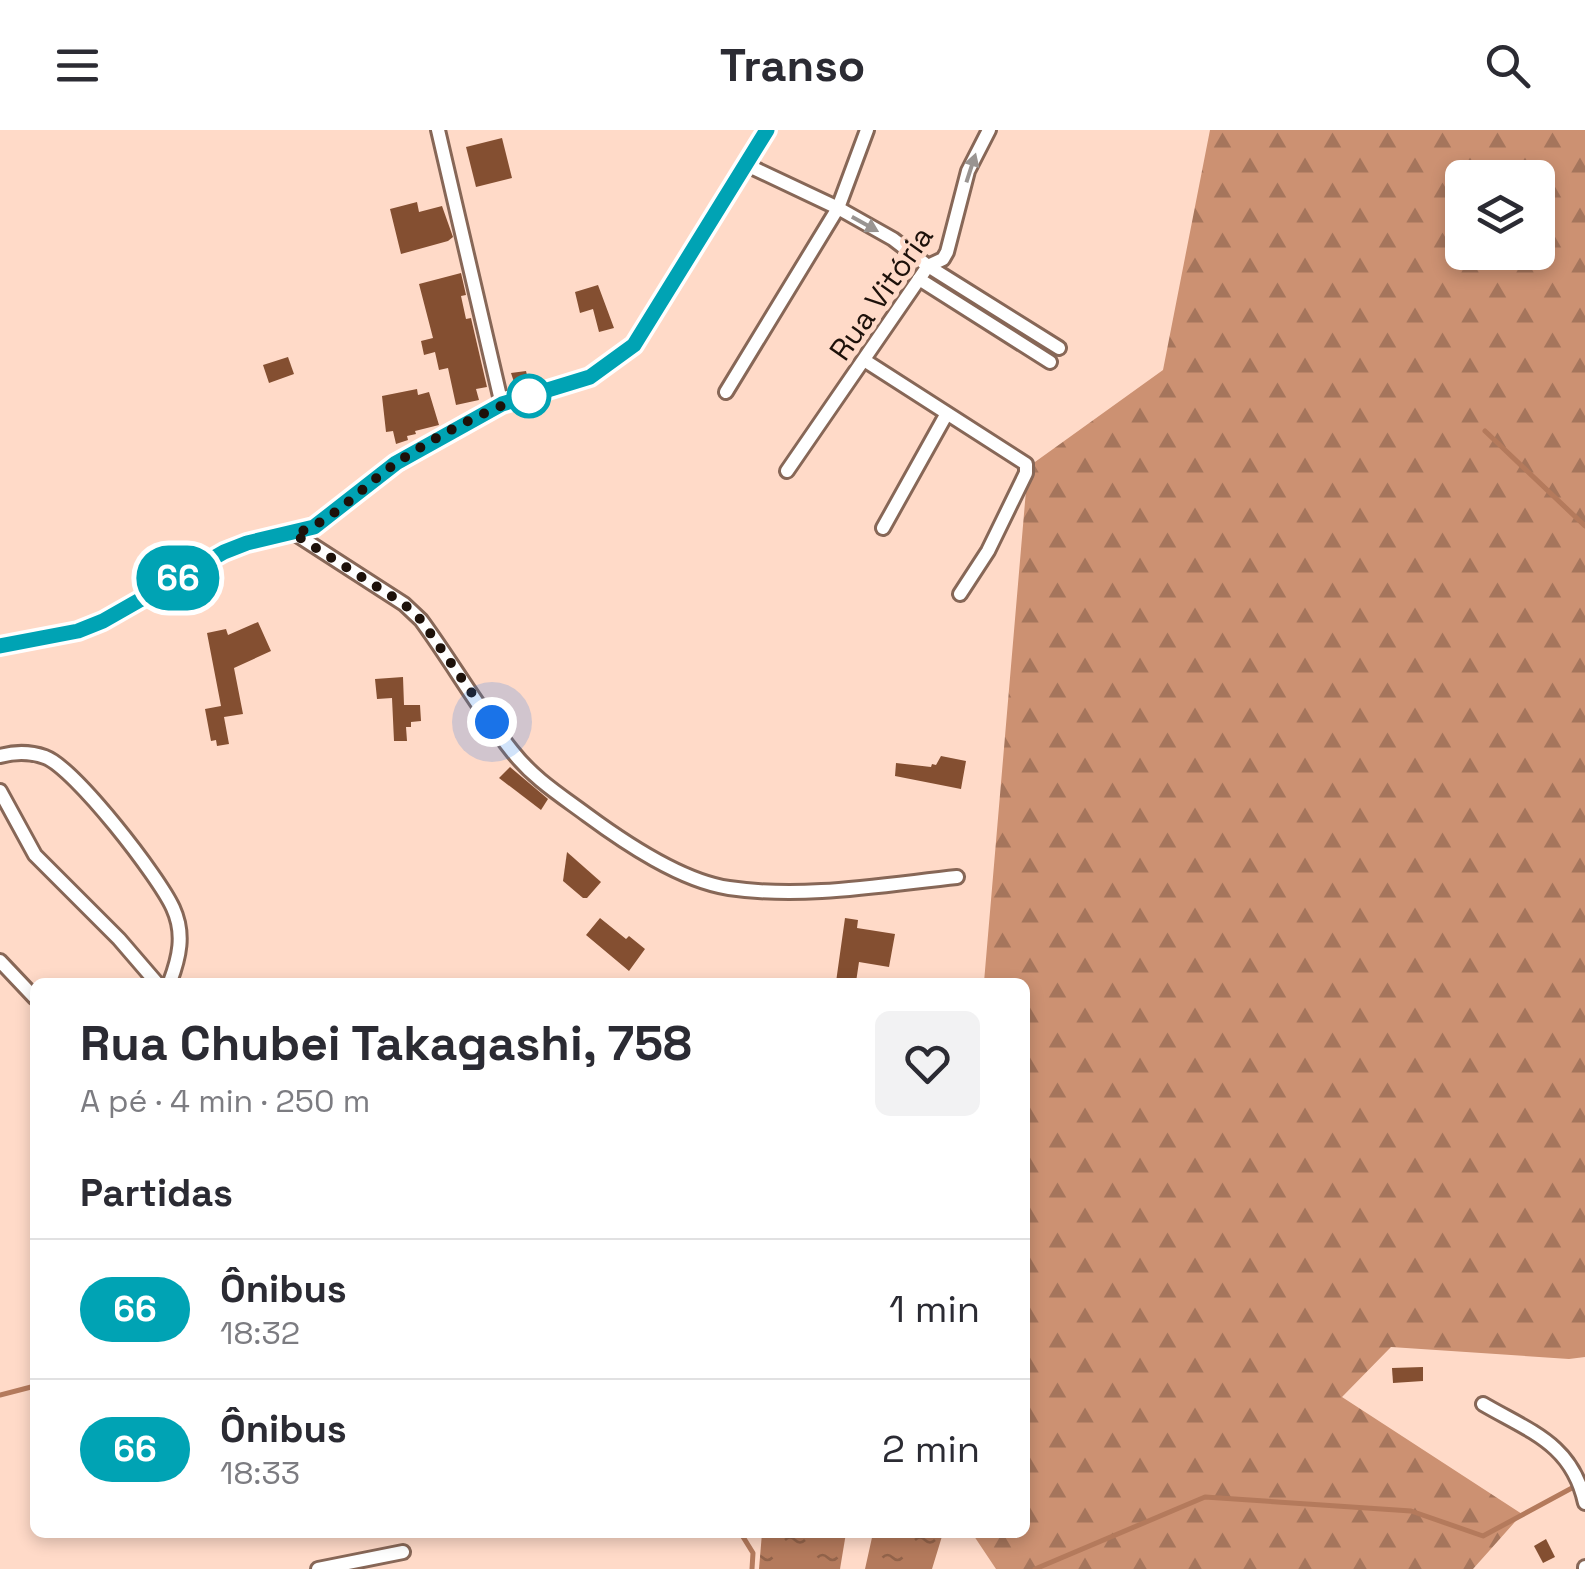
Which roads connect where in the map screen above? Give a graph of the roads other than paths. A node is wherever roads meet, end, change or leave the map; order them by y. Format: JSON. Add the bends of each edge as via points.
{"nodes":[{"id":1,"x":438,"y":130,"type":"edge"},
{"id":2,"x":767,"y":130,"type":"edge"},
{"id":3,"x":867,"y":130,"type":"edge"},
{"id":4,"x":989,"y":130,"type":"edge"},
{"id":5,"x":747,"y":165,"type":"junction"},
{"id":6,"x":838,"y":208,"type":"junction"},
{"id":7,"x":928,"y":266,"type":"junction"},
{"id":8,"x":919,"y":279,"type":"junction"},
{"id":9,"x":1059,"y":348,"type":"dead end"},
{"id":10,"x":864,"y":360,"type":"junction"},
{"id":11,"x":1050,"y":362,"type":"dead end"},
{"id":12,"x":726,"y":392,"type":"dead end"},
{"id":13,"x":502,"y":404,"type":"junction"},
{"id":14,"x":946,"y":415,"type":"junction"},
{"id":15,"x":787,"y":471,"type":"dead end"},
{"id":16,"x":883,"y":528,"type":"dead end"},
{"id":17,"x":294,"y":534,"type":"junction"},
{"id":18,"x":960,"y":594,"type":"dead end"},
{"id":19,"x":0,"y":646,"type":"edge"},
{"id":20,"x":0,"y":756,"type":"edge"},
{"id":21,"x":0,"y":792,"type":"edge"},
{"id":22,"x":957,"y":878,"type":"dead end"},
{"id":23,"x":0,"y":961,"type":"edge"},
{"id":24,"x":153,"y":978,"type":"edge"},
{"id":25,"x":172,"y":978,"type":"edge"},
{"id":26,"x":30,"y":993,"type":"edge"},
{"id":27,"x":1483,"y":1404,"type":"dead end"},
{"id":28,"x":1585,"y":1503,"type":"edge"},
{"id":29,"x":403,"y":1552,"type":"dead end"},
{"id":30,"x":318,"y":1569,"type":"edge"}],
"edges":[{"from":1,"to":13,"type":"street"},
{"from":2,"to":5,"type":"street"},
{"from":3,"to":6,"type":"street"},
{"from":7,"to":4,"type":"street","name":"Rua Vitória","one_way":true,"via":[[950,247],[968,172]]},
{"from":5,"to":6,"type":"street"},
{"from":5,"to":13,"type":"street","via":[[634,345],[590,377]]},
{"from":6,"to":7,"type":"street","one_way":true},
{"from":6,"to":12,"type":"street"},
{"from":7,"to":8,"type":"street","name":"Rua Vitória"},
{"from":7,"to":9,"type":"street"},
{"from":8,"to":10,"type":"street","name":"Rua Vitória"},
{"from":8,"to":11,"type":"street"},
{"from":10,"to":14,"type":"street"},
{"from":10,"to":15,"type":"street","name":"Rua Vitória"},
{"from":13,"to":17,"type":"street","via":[[396,463],[314,527]]},
{"from":14,"to":16,"type":"street"},
{"from":14,"to":18,"type":"street","via":[[1027,469]]},
{"from":17,"to":19,"type":"street","via":[[224,552],[78,631]]},
{"from":17,"to":22,"type":"street","via":[[404,604],[534,776],[637,849],[727,888],[816,892]]},
{"from":20,"to":25,"type":"street","via":[[48,757],[106,811],[174,910],[182,950]]},
{"from":21,"to":24,"type":"street","via":[[35,855]]},
{"from":23,"to":26,"type":"street"},
{"from":27,"to":28,"type":"street","via":[[1564,1454]]},
{"from":29,"to":30,"type":"street"}]}
